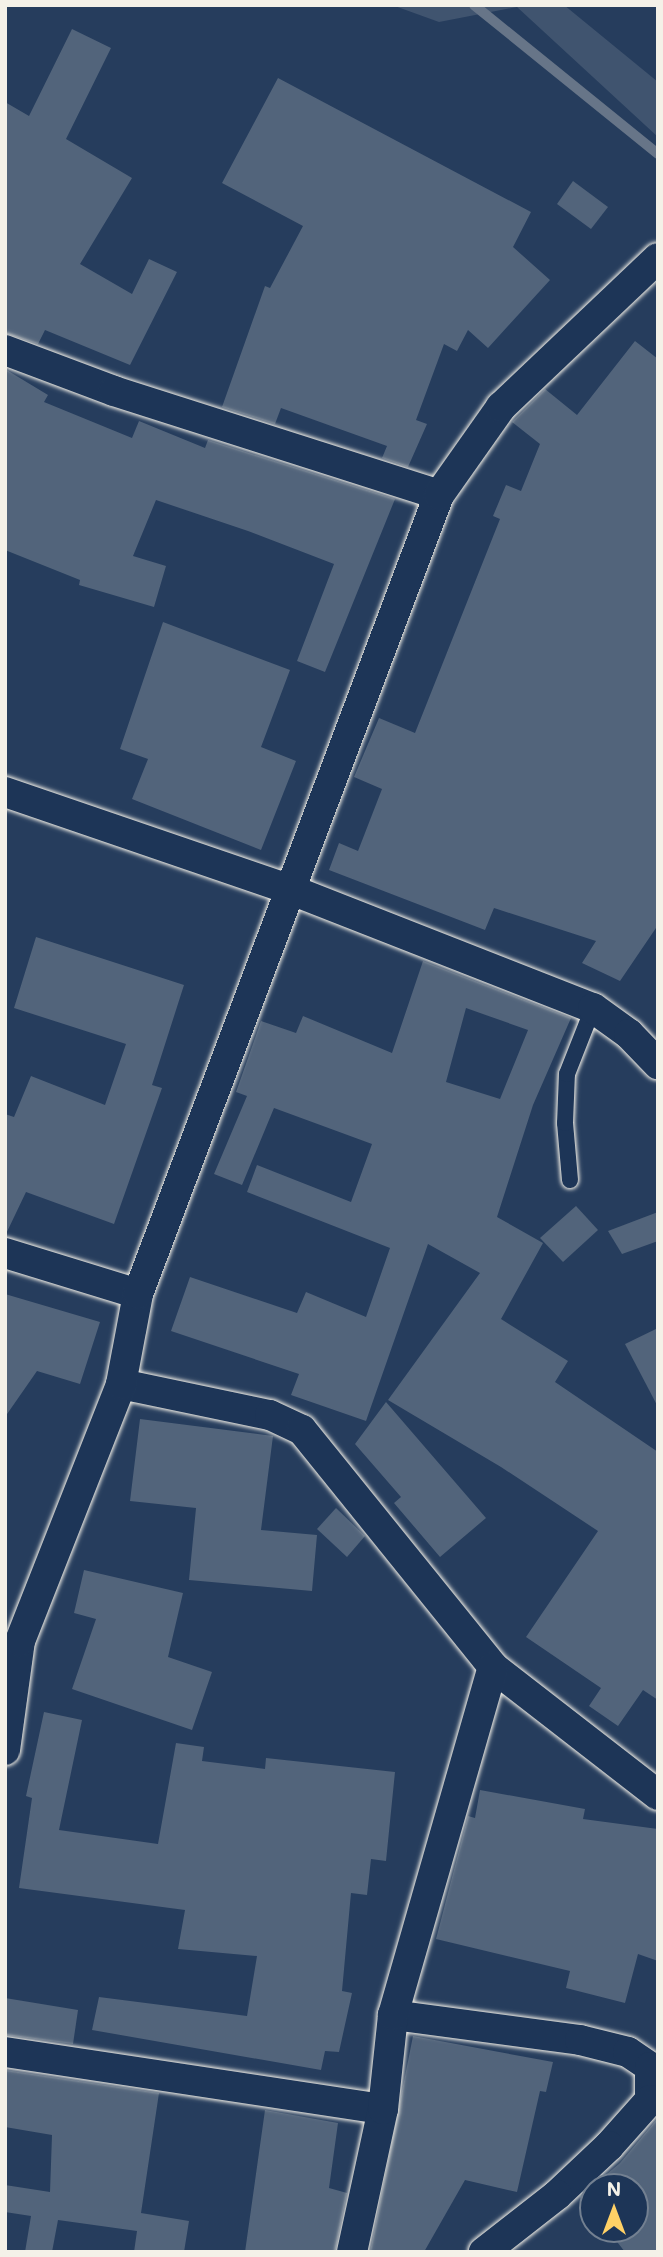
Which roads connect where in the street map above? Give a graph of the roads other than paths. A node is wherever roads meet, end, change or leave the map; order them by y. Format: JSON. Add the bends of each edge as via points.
{"nodes":[{"id":1,"x":658,"y":258,"type":"edge"},
{"id":2,"x":5,"y":349,"type":"edge"},
{"id":3,"x":439,"y":495,"type":"junction"},
{"id":4,"x":5,"y":792,"type":"edge"},
{"id":5,"x":294,"y":891,"type":"junction"},
{"id":6,"x":593,"y":1008,"type":"junction"},
{"id":7,"x":658,"y":1064,"type":"edge"},
{"id":8,"x":570,"y":1180,"type":"dead end"},
{"id":9,"x":5,"y":1254,"type":"edge"},
{"id":10,"x":138,"y":1294,"type":"junction"},
{"id":11,"x":121,"y":1384,"type":"junction"},
{"id":12,"x":13,"y":1635,"type":"edge"},
{"id":13,"x":493,"y":1667,"type":"junction"},
{"id":14,"x":5,"y":1750,"type":"edge"},
{"id":15,"x":658,"y":1795,"type":"edge"},
{"id":16,"x":393,"y":2015,"type":"junction"},
{"id":17,"x":5,"y":2052,"type":"edge"},
{"id":18,"x":383,"y":2109,"type":"junction"},
{"id":19,"x":352,"y":2252,"type":"edge"},
{"id":20,"x":484,"y":2252,"type":"edge"}],
"edges":[{"from":1,"to":3,"type":"street","via":[[501,407]]},
{"from":2,"to":3,"type":"street","via":[[114,391]]},
{"from":3,"to":5,"type":"street"},
{"from":4,"to":5,"type":"street"},
{"from":5,"to":6,"type":"street"},
{"from":5,"to":10,"type":"street"},
{"from":6,"to":7,"type":"street","via":[[629,1034]]},
{"from":6,"to":8,"type":"lane","via":[[567,1074]]},
{"from":9,"to":10,"type":"street"},
{"from":10,"to":11,"type":"street"},
{"from":11,"to":12,"type":"street"},
{"from":11,"to":13,"type":"street","via":[[270,1415],[302,1430]]},
{"from":12,"to":14,"type":"street"},
{"from":13,"to":15,"type":"street"},
{"from":13,"to":16,"type":"street"},
{"from":16,"to":18,"type":"street"},
{"from":16,"to":20,"type":"street","via":[[580,2040],[628,2052],[650,2067],[650,2100],[609,2146],[557,2195]]},
{"from":17,"to":18,"type":"street"},
{"from":18,"to":19,"type":"street"}]}
